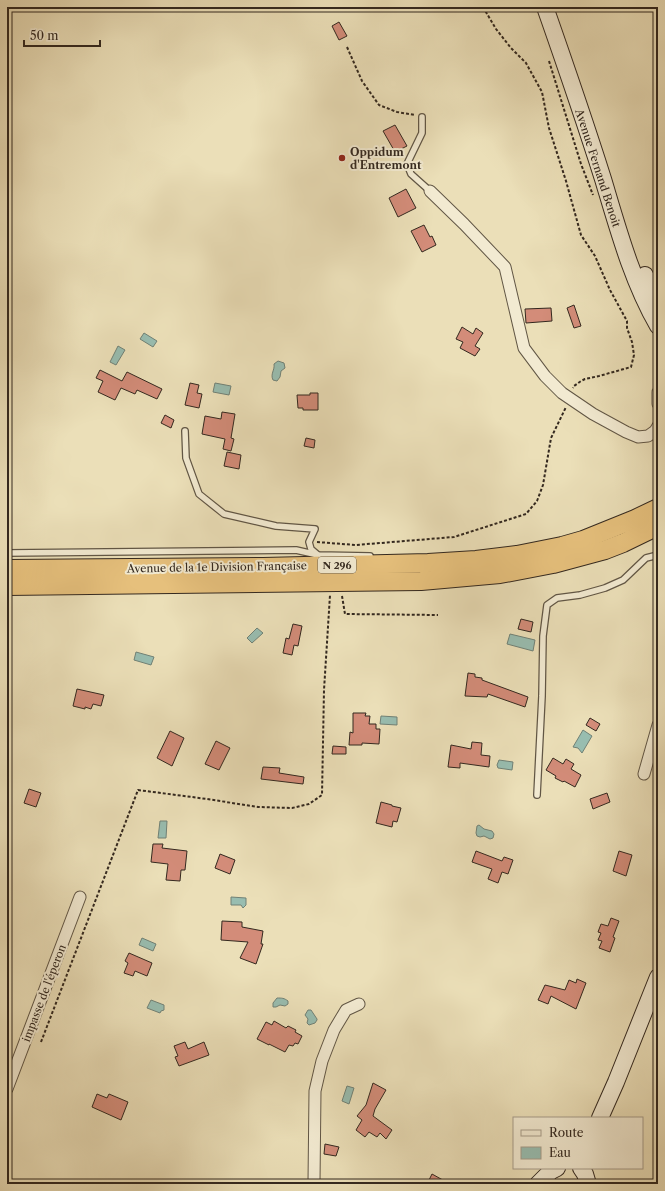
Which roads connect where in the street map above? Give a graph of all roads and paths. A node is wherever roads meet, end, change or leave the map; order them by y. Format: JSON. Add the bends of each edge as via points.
{"nodes":[{"id":1,"x":484,"y":7,"type":"edge"},
{"id":2,"x":545,"y":7,"type":"edge"},
{"id":3,"x":552,"y":7,"type":"edge"},
{"id":4,"x":347,"y":47,"type":"dead end"},
{"id":5,"x":422,"y":117,"type":"joint"},
{"id":6,"x":430,"y":190,"type":"joint"},
{"id":7,"x":658,"y":303,"type":"edge"},
{"id":8,"x":658,"y":326,"type":"edge"},
{"id":9,"x":658,"y":392,"type":"edge"},
{"id":10,"x":570,"y":398,"type":"junction"},
{"id":11,"x":658,"y":404,"type":"edge"},
{"id":12,"x":658,"y":426,"type":"edge"},
{"id":13,"x":185,"y":431,"type":"dead end"},
{"id":14,"x":658,"y":508,"type":"edge"},
{"id":15,"x":658,"y":526,"type":"edge"},
{"id":16,"x":658,"y":531,"type":"edge"},
{"id":17,"x":309,"y":542,"type":"junction"},
{"id":18,"x":623,"y":544,"type":"junction"},
{"id":19,"x":7,"y":553,"type":"edge"},
{"id":20,"x":318,"y":555,"type":"junction"},
{"id":21,"x":658,"y":555,"type":"edge"},
{"id":22,"x":373,"y":556,"type":"dead end"},
{"id":23,"x":397,"y":558,"type":"dead end"},
{"id":24,"x":444,"y":562,"type":"junction"},
{"id":25,"x":7,"y":568,"type":"edge"},
{"id":26,"x":336,"y":582,"type":"junction"},
{"id":27,"x":7,"y":586,"type":"edge"},
{"id":28,"x":438,"y":615,"type":"dead end"},
{"id":29,"x":658,"y":725,"type":"edge"},
{"id":30,"x":644,"y":774,"type":"dead end"},
{"id":31,"x":537,"y":795,"type":"dead end"},
{"id":32,"x":80,"y":897,"type":"dead end"},
{"id":33,"x":657,"y":979,"type":"edge"},
{"id":34,"x":359,"y":1004,"type":"dead end"},
{"id":35,"x":41,"y":1042,"type":"dead end"},
{"id":36,"x":7,"y":1089,"type":"edge"},
{"id":37,"x":603,"y":1115,"type":"edge"},
{"id":38,"x":555,"y":1169,"type":"edge"},
{"id":39,"x":314,"y":1183,"type":"edge"},
{"id":40,"x":538,"y":1184,"type":"edge"}],
"edges":[{"from":1,"to":10,"type":"path","via":[[510,48],[526,63],[542,92],[549,128],[581,235],[595,256],[610,290],[628,321],[627,328],[634,355],[631,367],[581,381],[574,386]]},
{"from":2,"to":8,"type":"main road","name":"Avenue Fernand Benoit","via":[[618,232],[643,299]]},
{"from":3,"to":7,"type":"main road","name":"Avenue Fernand Benoit","via":[[616,196],[647,282]]},
{"from":4,"to":5,"type":"path","via":[[362,81],[379,104],[397,112]]},
{"from":5,"to":6,"type":"lane","via":[[422,133],[407,164],[411,174]]},
{"from":6,"to":10,"type":"street","via":[[505,267],[524,348],[545,376]]},
{"from":9,"to":11,"type":"street"},
{"from":10,"to":12,"type":"street","via":[[593,414],[638,437],[648,436]]},
{"from":10,"to":17,"type":"path","via":[[551,438],[543,485],[537,501],[526,514],[454,537],[356,545]]},
{"from":13,"to":17,"type":"lane","via":[[186,458],[199,494],[224,514],[276,526],[315,529]]},
{"from":14,"to":24,"type":"highway","name":"Avenue de la 1e Division Française","number":"N 296","via":[[602,533],[562,546],[517,555]]},
{"from":15,"to":18,"type":"highway","name":"Avenue de la 1e Division Française","number":"N 296"},
{"from":16,"to":18,"type":"highway"},
{"from":17,"to":20,"type":"lane"},
{"from":18,"to":26,"type":"highway","name":"Avenue de la 1e Division Française","number":"N 296","via":[[553,564],[500,574],[421,580]]},
{"from":19,"to":20,"type":"lane","via":[[296,550]]},
{"from":20,"to":22,"type":"lane"},
{"from":21,"to":31,"type":"lane","via":[[646,558],[623,580],[580,595],[557,598],[547,605],[543,636]]},
{"from":23,"to":24,"type":"lane"},
{"from":24,"to":25,"type":"highway","name":"Avenue de la 1e Division Française","number":"N 296"},
{"from":26,"to":27,"type":"highway","name":"Avenue de la 1e Division Française","number":"N 296"},
{"from":26,"to":28,"type":"path","via":[[345,614]]},
{"from":26,"to":35,"type":"path","via":[[324,690],[322,795],[309,804],[292,808],[271,808],[138,790]]},
{"from":29,"to":30,"type":"street"},
{"from":32,"to":36,"type":"street","name":"impasse de l'éperon"},
{"from":33,"to":37,"type":"main road"},
{"from":34,"to":39,"type":"street","via":[[346,1010],[334,1030],[322,1061],[315,1091]]},
{"from":38,"to":40,"type":"main road"}]}
